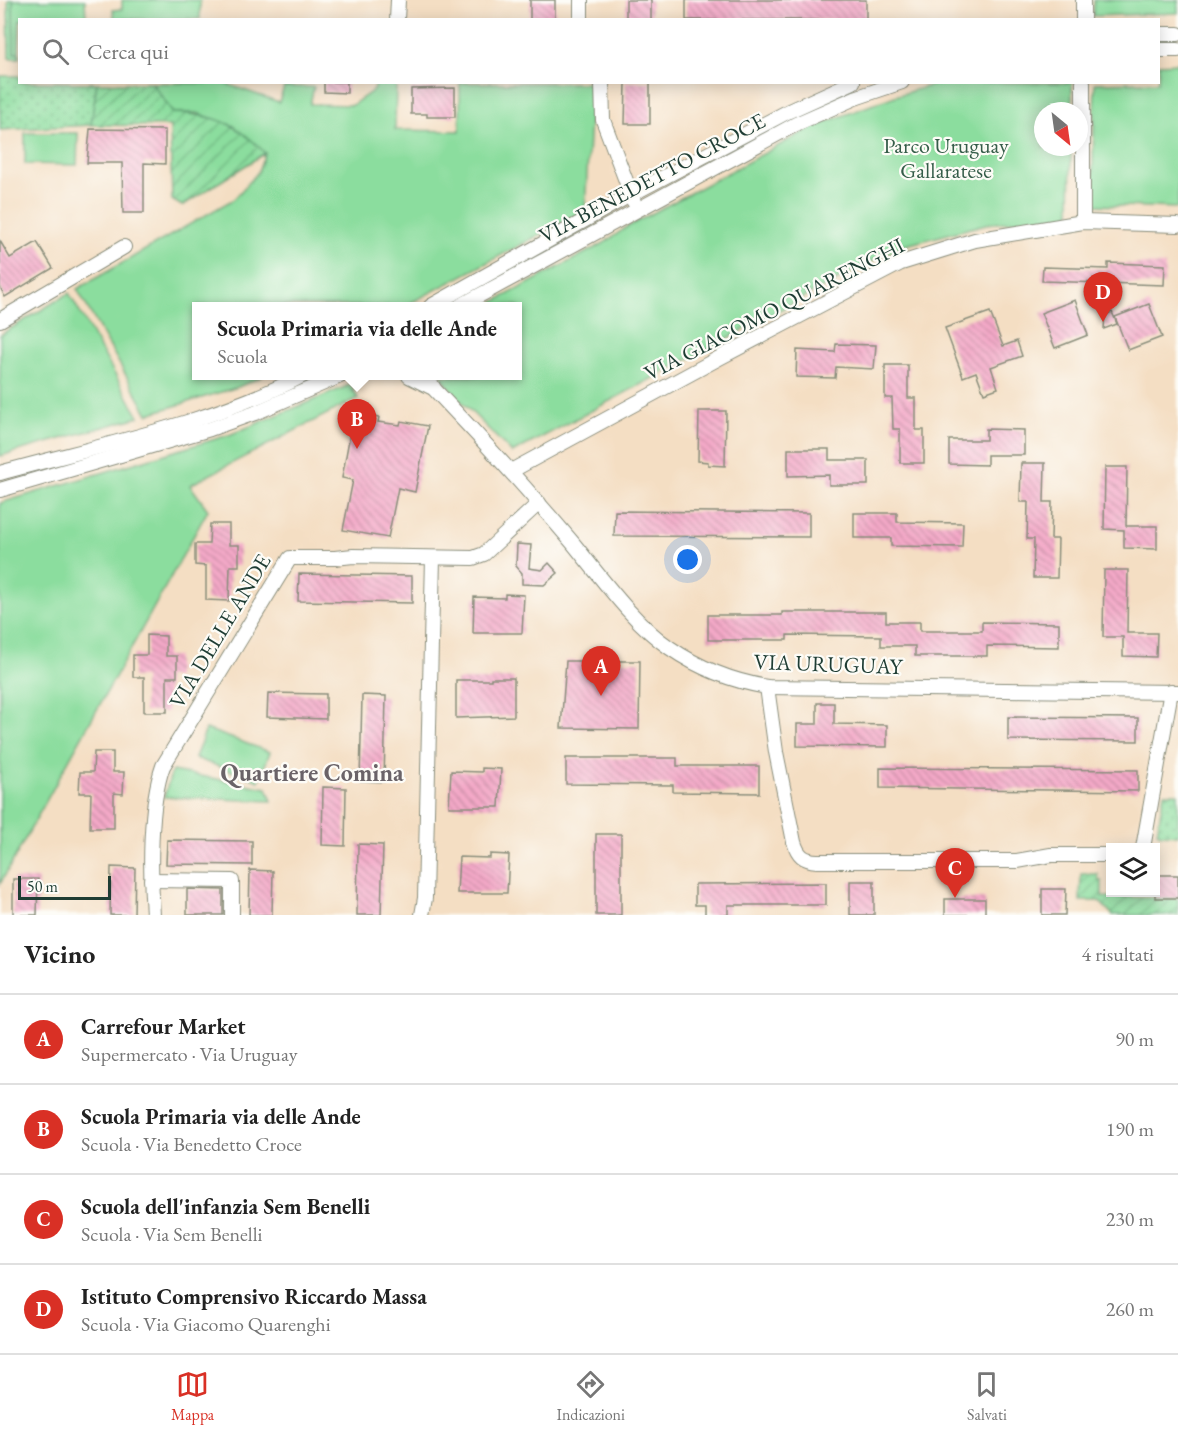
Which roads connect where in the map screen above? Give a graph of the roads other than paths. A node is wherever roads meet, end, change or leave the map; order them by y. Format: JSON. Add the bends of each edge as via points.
{"nodes":[{"id":1,"x":398,"y":0,"type":"edge"},
{"id":2,"x":582,"y":0,"type":"edge"},
{"id":3,"x":1083,"y":0,"type":"edge"},
{"id":4,"x":397,"y":18,"type":"edge"},
{"id":5,"x":581,"y":18,"type":"edge"},
{"id":6,"x":1083,"y":18,"type":"edge"},
{"id":7,"x":1160,"y":34,"type":"edge"},
{"id":8,"x":1178,"y":34,"type":"edge"},
{"id":9,"x":1160,"y":50,"type":"edge"},
{"id":10,"x":1178,"y":50,"type":"edge"},
{"id":11,"x":602,"y":84,"type":"edge"},
{"id":12,"x":849,"y":84,"type":"edge"},
{"id":13,"x":896,"y":84,"type":"edge"},
{"id":14,"x":1083,"y":84,"type":"edge"},
{"id":15,"x":630,"y":195,"type":"junction"},
{"id":16,"x":639,"y":210,"type":"junction"},
{"id":17,"x":1083,"y":222,"type":"junction"},
{"id":18,"x":1178,"y":225,"type":"edge"},
{"id":19,"x":124,"y":247,"type":"dead end"},
{"id":20,"x":438,"y":302,"type":"edge"},
{"id":21,"x":467,"y":302,"type":"edge"},
{"id":22,"x":0,"y":320,"type":"edge"},
{"id":23,"x":292,"y":380,"type":"edge"},
{"id":24,"x":329,"y":380,"type":"edge"},
{"id":25,"x":421,"y":380,"type":"edge"},
{"id":26,"x":429,"y":380,"type":"edge"},
{"id":27,"x":435,"y":390,"type":"junction"},
{"id":28,"x":512,"y":471,"type":"junction"},
{"id":29,"x":0,"y":473,"type":"edge"},
{"id":30,"x":0,"y":489,"type":"edge"},
{"id":31,"x":539,"y":503,"type":"junction"},
{"id":32,"x":433,"y":558,"type":"junction"},
{"id":33,"x":767,"y":687,"type":"junction"},
{"id":34,"x":1174,"y":692,"type":"edge"},
{"id":35,"x":1144,"y":843,"type":"edge"},
{"id":36,"x":1106,"y":855,"type":"edge"},
{"id":37,"x":151,"y":880,"type":"junction"},
{"id":38,"x":153,"y":915,"type":"edge"},
{"id":39,"x":232,"y":915,"type":"edge"},
{"id":40,"x":422,"y":915,"type":"edge"}],
"edges":[{"from":1,"to":4,"type":"street"},
{"from":2,"to":5,"type":"street"},
{"from":3,"to":6,"type":"street"},
{"from":7,"to":8,"type":"street"},
{"from":9,"to":10,"type":"street"},
{"from":11,"to":15,"type":"street","via":[[603,120]]},
{"from":12,"to":15,"type":"street","name":"VIA BENEDETTO CROCE"},
{"from":13,"to":16,"type":"street","name":"VIA BENEDETTO CROCE","via":[[796,124]]},
{"from":14,"to":17,"type":"street"},
{"from":15,"to":16,"type":"street"},
{"from":15,"to":20,"type":"street","name":"VIA BENEDETTO CROCE"},
{"from":16,"to":21,"type":"street","name":"VIA BENEDETTO CROCE"},
{"from":17,"to":18,"type":"street","name":"VIA GIACOMO QUARENGHI"},
{"from":17,"to":28,"type":"street","name":"VIA GIACOMO QUARENGHI","via":[[975,240],[902,263]]},
{"from":19,"to":22,"type":"street"},
{"from":23,"to":29,"type":"street","via":[[197,418]]},
{"from":24,"to":30,"type":"street","via":[[210,429]]},
{"from":25,"to":27,"type":"street"},
{"from":26,"to":27,"type":"street","name":"VIA URUGUAY"},
{"from":27,"to":28,"type":"street","name":"VIA URUGUAY"},
{"from":28,"to":31,"type":"street","name":"VIA URUGUAY"},
{"from":31,"to":32,"type":"street","name":"VIA DELLE ANDE","via":[[484,554],[473,558]]},
{"from":31,"to":33,"type":"street","name":"VIA URUGUAY","via":[[624,603],[668,647],[717,673]]},
{"from":32,"to":37,"type":"street","name":"VIA DELLE ANDE","via":[[290,558],[163,766],[156,785]]},
{"from":32,"to":40,"type":"street"},
{"from":33,"to":34,"type":"street","name":"VIA URUGUAY"},
{"from":33,"to":36,"type":"street","via":[[794,842],[804,858],[1017,861],[1051,855]]},
{"from":34,"to":35,"type":"street"},
{"from":37,"to":38,"type":"street","name":"VIA DELLE ANDE"},
{"from":37,"to":39,"type":"street","via":[[232,881]]}]}
